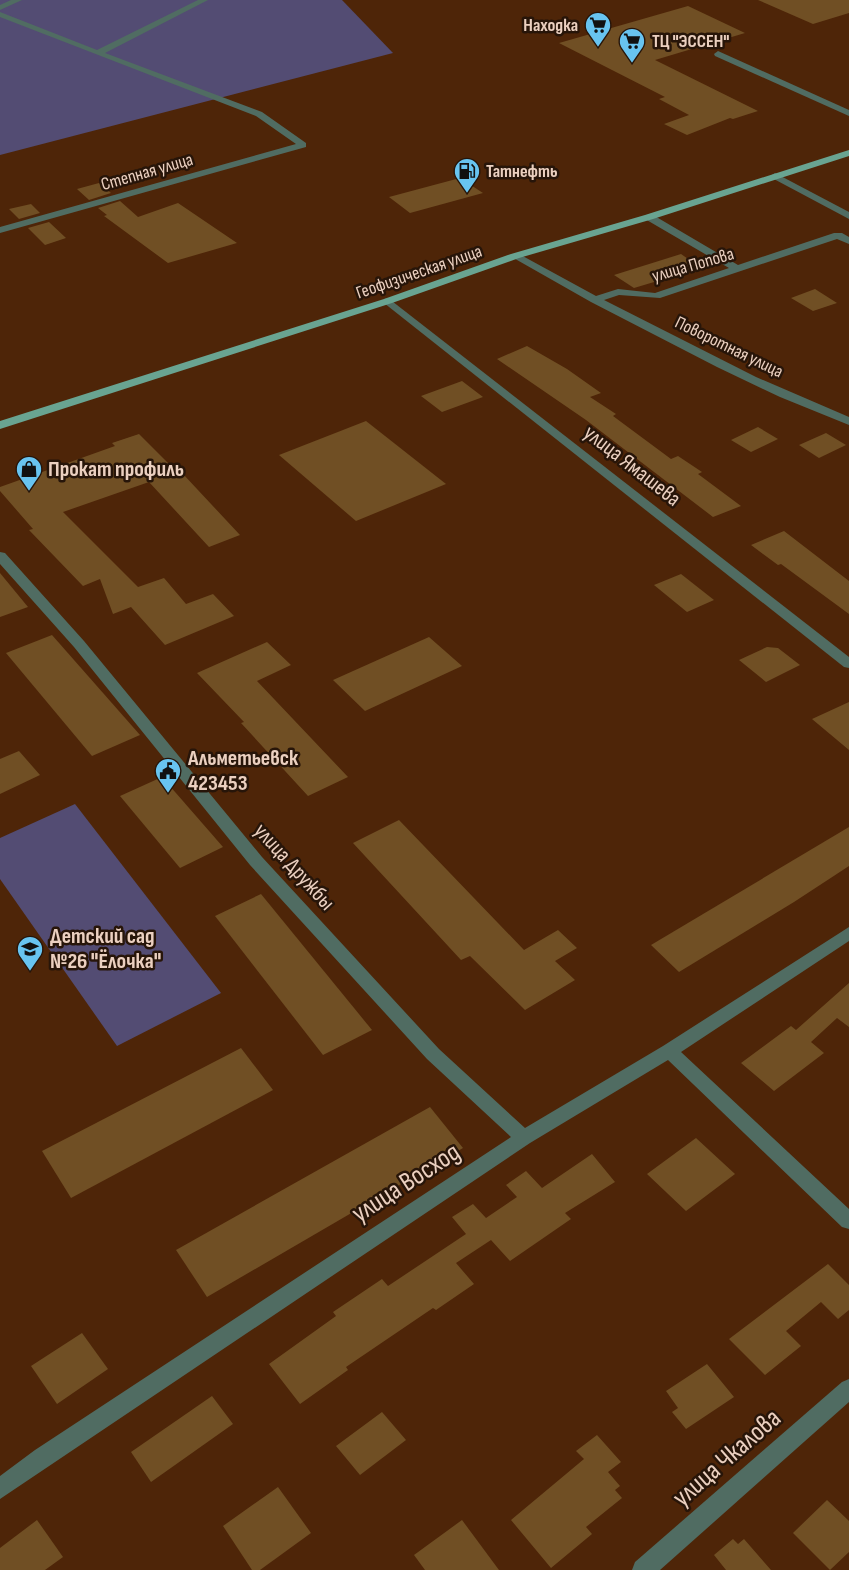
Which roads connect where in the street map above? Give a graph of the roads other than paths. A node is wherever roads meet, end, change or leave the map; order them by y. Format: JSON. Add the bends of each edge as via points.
{"nodes":[{"id":1,"x":18,"y":0,"type":"edge"},
{"id":2,"x":204,"y":0,"type":"edge"},
{"id":3,"x":0,"y":8,"type":"edge"},
{"id":4,"x":0,"y":14,"type":"edge"},
{"id":5,"x":97,"y":53,"type":"junction"},
{"id":6,"x":718,"y":54,"type":"dead end"},
{"id":7,"x":849,"y":113,"type":"edge"},
{"id":8,"x":849,"y":153,"type":"edge"},
{"id":9,"x":775,"y":176,"type":"junction"},
{"id":10,"x":849,"y":216,"type":"edge"},
{"id":11,"x":649,"y":217,"type":"junction"},
{"id":12,"x":0,"y":230,"type":"edge"},
{"id":13,"x":844,"y":233,"type":"edge"},
{"id":14,"x":849,"y":241,"type":"edge"},
{"id":15,"x":515,"y":256,"type":"junction"},
{"id":16,"x":738,"y":269,"type":"junction"},
{"id":17,"x":595,"y":300,"type":"junction"},
{"id":18,"x":388,"y":301,"type":"junction"},
{"id":19,"x":849,"y":421,"type":"edge"},
{"id":20,"x":0,"y":425,"type":"edge"},
{"id":21,"x":0,"y":556,"type":"edge"},
{"id":22,"x":849,"y":664,"type":"edge"},
{"id":23,"x":849,"y":933,"type":"edge"},
{"id":24,"x":669,"y":1051,"type":"junction"},
{"id":25,"x":524,"y":1138,"type":"junction"},
{"id":26,"x":849,"y":1221,"type":"edge"},
{"id":27,"x":849,"y":1389,"type":"edge"},
{"id":28,"x":0,"y":1489,"type":"edge"},
{"id":29,"x":643,"y":1570,"type":"edge"}],
"edges":[{"from":1,"to":3,"type":"street"},
{"from":2,"to":5,"type":"street"},
{"from":4,"to":5,"type":"street"},
{"from":5,"to":12,"type":"street","name":"Степная улица","via":[[260,114],[303,146]]},
{"from":6,"to":7,"type":"street"},
{"from":8,"to":9,"type":"main road","name":"Геофизическая улица"},
{"from":9,"to":10,"type":"street"},
{"from":9,"to":11,"type":"main road","name":"Геофизическая улица"},
{"from":11,"to":15,"type":"main road","name":"Геофизическая улица"},
{"from":11,"to":16,"type":"street"},
{"from":13,"to":14,"type":"street","name":"улица Попова"},
{"from":13,"to":16,"type":"street","name":"улица Попова"},
{"from":15,"to":17,"type":"street"},
{"from":15,"to":18,"type":"main road","name":"Геофизическая улица"},
{"from":16,"to":17,"type":"street","name":"улица Попова","via":[[656,296],[618,292]]},
{"from":17,"to":19,"type":"street","name":"Поворотная улица","via":[[814,408]]},
{"from":18,"to":20,"type":"main road","name":"Геофизическая улица"},
{"from":18,"to":22,"type":"street","name":"улица Ямашева"},
{"from":21,"to":25,"type":"street","name":"улица Дружбы","via":[[79,644],[256,861],[434,1054]]},
{"from":23,"to":24,"type":"street","name":"улица Восход"},
{"from":24,"to":25,"type":"street","name":"улица Восход"},
{"from":24,"to":26,"type":"street"},
{"from":25,"to":28,"type":"street","name":"улица Восход","via":[[61,1444]]},
{"from":27,"to":29,"type":"street","name":"улица Чкалова"}]}
